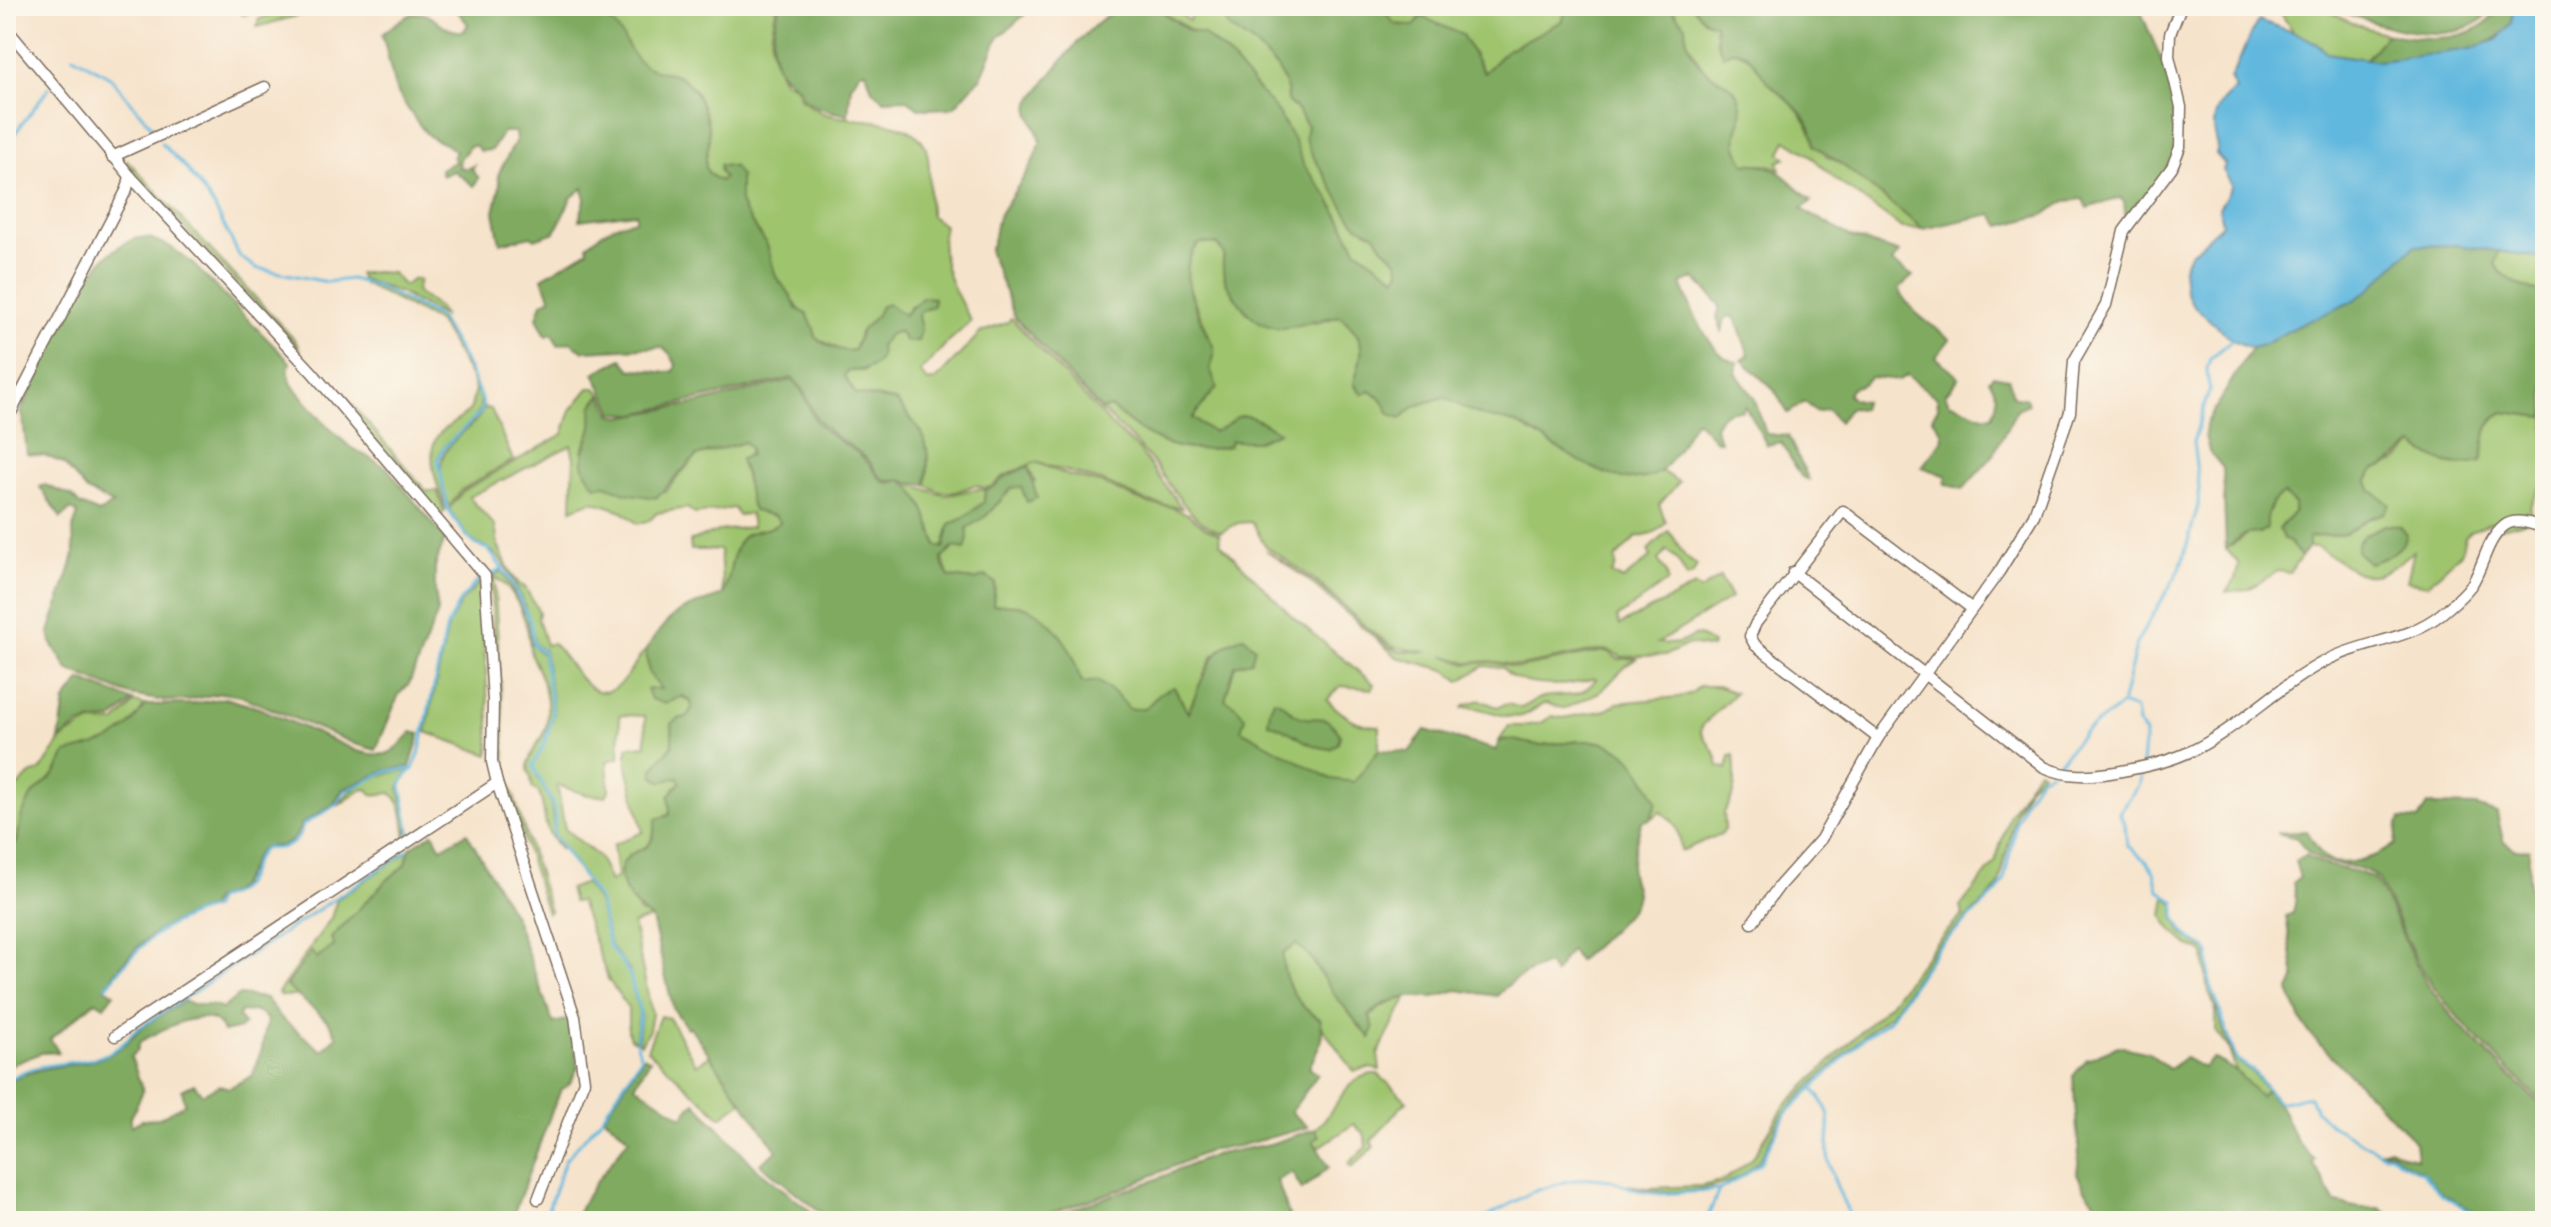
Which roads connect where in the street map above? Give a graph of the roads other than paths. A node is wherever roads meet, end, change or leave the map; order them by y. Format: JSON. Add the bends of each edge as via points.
{"nodes":[{"id":1,"x":2181,"y":6,"type":"edge"},
{"id":2,"x":6,"y":28,"type":"edge"},
{"id":3,"x":265,"y":87,"type":"dead end"},
{"id":4,"x":112,"y":157,"type":"junction"},
{"id":5,"x":130,"y":176,"type":"junction"},
{"id":6,"x":6,"y":422,"type":"edge"},
{"id":7,"x":2545,"y":528,"type":"edge"},
{"id":8,"x":1793,"y":572,"type":"junction"},
{"id":9,"x":1971,"y":608,"type":"junction"},
{"id":10,"x":1922,"y":674,"type":"junction"},
{"id":11,"x":1878,"y":738,"type":"junction"},
{"id":12,"x":497,"y":783,"type":"junction"},
{"id":13,"x":1752,"y":923,"type":"dead end"},
{"id":14,"x":115,"y":1036,"type":"dead end"},
{"id":15,"x":538,"y":1199,"type":"dead end"}],
"edges":[{"from":1,"to":9,"type":"street","via":[[2170,34],[2169,56],[2183,125],[2177,157],[2124,231],[2106,305],[2074,361],[2070,412],[2034,515]]},
{"from":2,"to":4,"type":"street"},
{"from":3,"to":4,"type":"street"},
{"from":4,"to":5,"type":"street"},
{"from":5,"to":6,"type":"street"},
{"from":5,"to":12,"type":"street","via":[[312,372],[482,571]]},
{"from":7,"to":10,"type":"street","via":[[2506,524],[2492,540],[2472,584],[2439,616],[2406,635],[2327,661],[2207,742],[2154,764],[2089,775],[2052,771]]},
{"from":8,"to":9,"type":"street","via":[[1843,511]]},
{"from":8,"to":10,"type":"street"},
{"from":8,"to":11,"type":"street","via":[[1750,636]]},
{"from":9,"to":10,"type":"street"},
{"from":10,"to":11,"type":"street"},
{"from":11,"to":13,"type":"street","via":[[1821,839]]},
{"from":12,"to":14,"type":"street"},
{"from":12,"to":15,"type":"street","via":[[575,1017],[584,1081]]}]}
